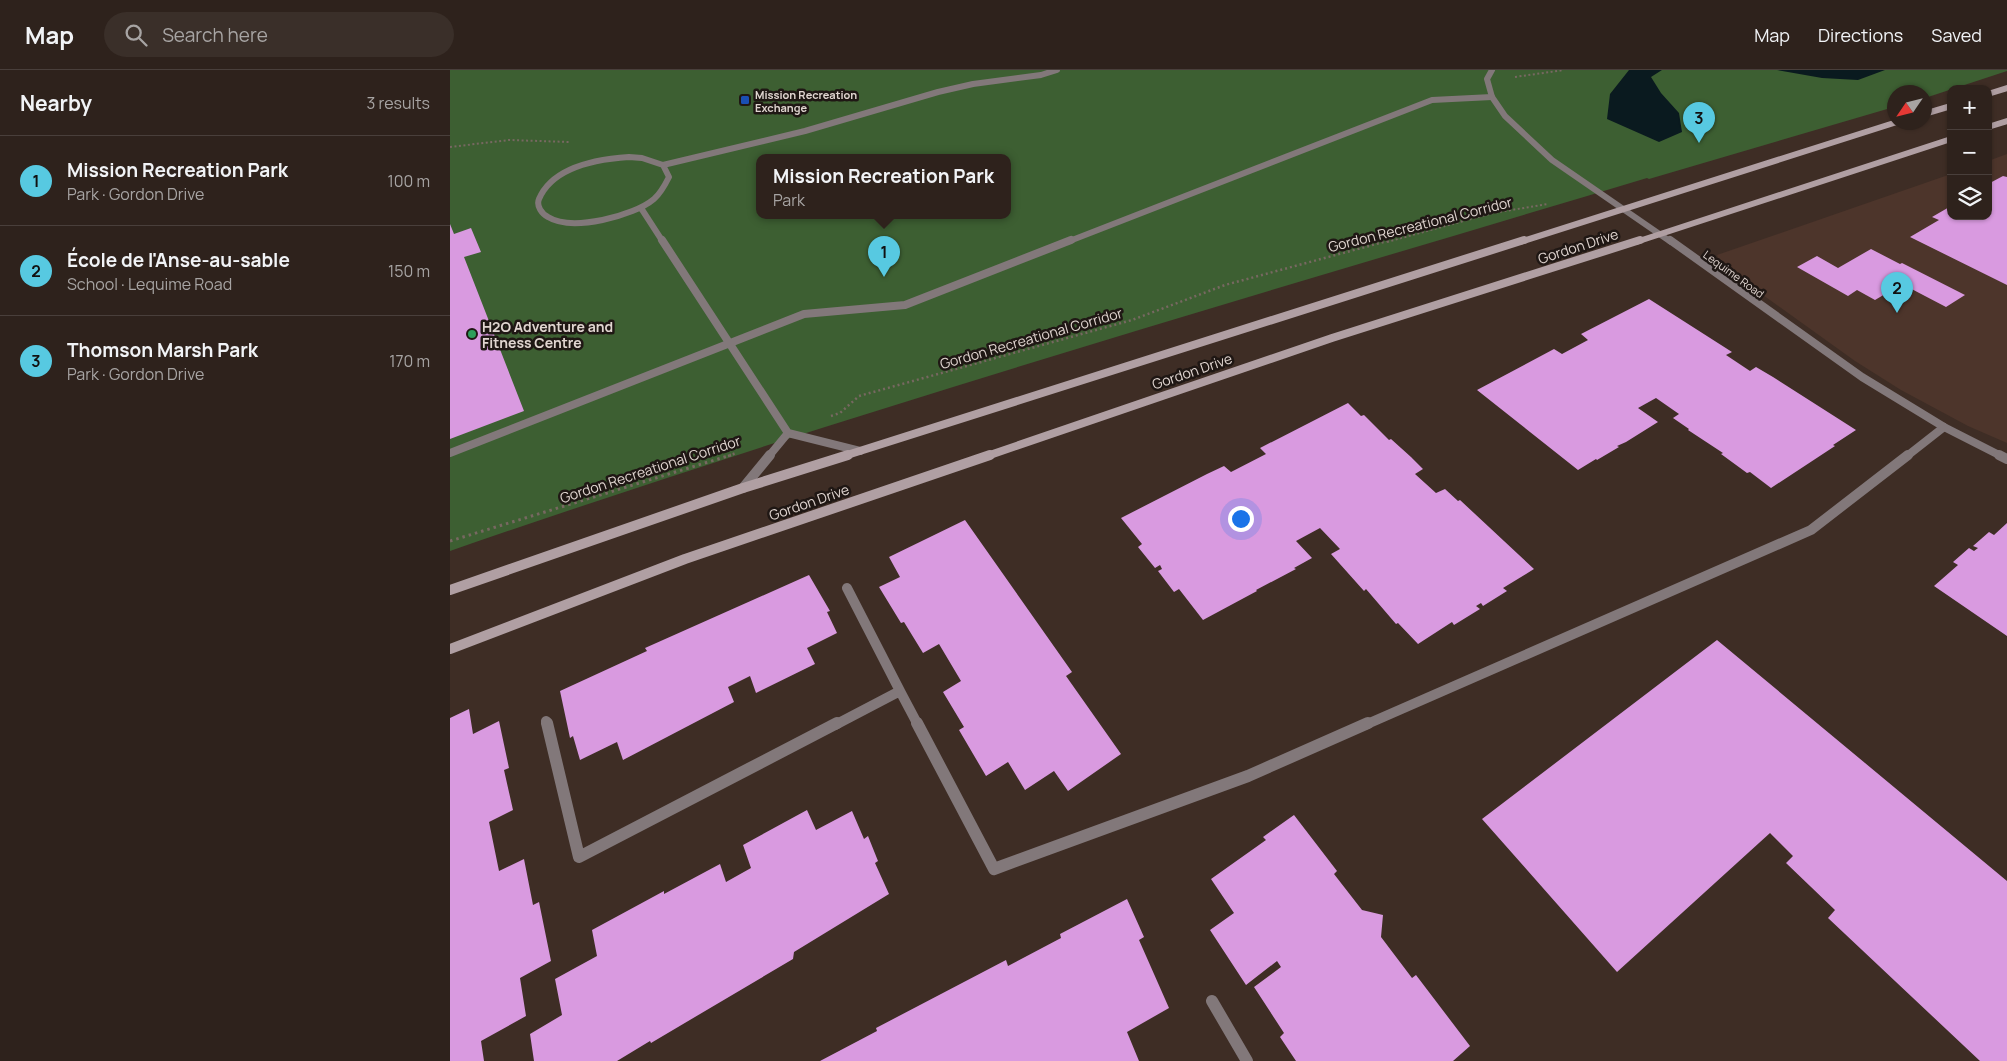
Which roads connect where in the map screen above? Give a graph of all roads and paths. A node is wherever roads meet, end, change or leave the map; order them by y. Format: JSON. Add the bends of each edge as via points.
{"nodes":[{"id":1,"x":1058,"y":70,"type":"edge"},
{"id":2,"x":1492,"y":70,"type":"edge"},
{"id":3,"x":1564,"y":70,"type":"edge"},
{"id":4,"x":1515,"y":77,"type":"dead end"},
{"id":5,"x":2007,"y":88,"type":"edge"},
{"id":6,"x":1992,"y":93,"type":"edge"},
{"id":7,"x":1492,"y":97,"type":"junction"},
{"id":8,"x":1947,"y":107,"type":"edge"},
{"id":9,"x":1932,"y":112,"type":"edge"},
{"id":10,"x":2007,"y":121,"type":"edge"},
{"id":11,"x":1887,"y":125,"type":"edge"},
{"id":12,"x":1992,"y":126,"type":"edge"},
{"id":13,"x":1947,"y":140,"type":"edge"},
{"id":14,"x":450,"y":147,"type":"edge"},
{"id":15,"x":610,"y":159,"type":"junction"},
{"id":16,"x":662,"y":165,"type":"junction"},
{"id":17,"x":1549,"y":204,"type":"dead end"},
{"id":18,"x":641,"y":208,"type":"junction"},
{"id":19,"x":1624,"y":208,"type":"junction"},
{"id":20,"x":1660,"y":234,"type":"junction"},
{"id":21,"x":728,"y":342,"type":"junction"},
{"id":22,"x":1944,"y":427,"type":"junction"},
{"id":23,"x":788,"y":433,"type":"junction"},
{"id":24,"x":744,"y":450,"type":"dead end"},
{"id":25,"x":860,"y":451,"type":"junction"},
{"id":26,"x":450,"y":453,"type":"edge"},
{"id":27,"x":2007,"y":459,"type":"edge"},
{"id":28,"x":743,"y":488,"type":"junction"},
{"id":29,"x":450,"y":541,"type":"edge"},
{"id":30,"x":847,"y":588,"type":"dead end"},
{"id":31,"x":450,"y":590,"type":"edge"},
{"id":32,"x":450,"y":650,"type":"edge"},
{"id":33,"x":900,"y":690,"type":"junction"},
{"id":34,"x":546,"y":721,"type":"dead end"},
{"id":35,"x":1212,"y":1001,"type":"dead end"},
{"id":36,"x":1247,"y":1061,"type":"edge"}],
"edges":[{"from":1,"to":16,"type":"street","via":[[946,90],[805,131]]},
{"from":2,"to":7,"type":"street","via":[[1487,79]]},
{"from":3,"to":4,"type":"path"},
{"from":5,"to":6,"type":"main road"},
{"from":7,"to":19,"type":"street","name":"Lequime Road","via":[[1505,116],[1552,160]]},
{"from":7,"to":21,"type":"street","via":[[1432,100],[905,305],[804,314]]},
{"from":8,"to":9,"type":"main road"},
{"from":10,"to":12,"type":"main road"},
{"from":11,"to":19,"type":"main road","name":"Gordon Drive"},
{"from":13,"to":20,"type":"main road","name":"Gordon Drive"},
{"from":14,"to":15,"type":"path","via":[[490,140],[532,139],[585,144],[606,151]]},
{"from":15,"to":16,"type":"street","via":[[644,158]]},
{"from":15,"to":18,"type":"street","via":[[581,166],[551,181],[537,202],[539,209],[556,220],[576,223],[610,218]]},
{"from":16,"to":18,"type":"street","via":[[669,177],[665,189]]},
{"from":17,"to":23,"type":"path","name":"Gordon Recreational Corridor","via":[[1493,214],[1225,286],[1132,320],[860,396],[840,412]]},
{"from":18,"to":21,"type":"street"},
{"from":19,"to":20,"type":"street","name":"Lequime Road"},
{"from":19,"to":25,"type":"main road","name":"Gordon Drive"},
{"from":20,"to":22,"type":"street","name":"Lequime Road","via":[[1862,377]]},
{"from":20,"to":32,"type":"main road","name":"Gordon Drive","via":[[1332,338],[694,556]]},
{"from":21,"to":23,"type":"street"},
{"from":21,"to":26,"type":"street"},
{"from":22,"to":27,"type":"street","name":"Lequime Road"},
{"from":22,"to":33,"type":"street","via":[[1810,530],[1248,776],[994,869]]},
{"from":23,"to":25,"type":"street"},
{"from":23,"to":28,"type":"street"},
{"from":24,"to":29,"type":"path","name":"Gordon Recreational Corridor"},
{"from":25,"to":28,"type":"main road","name":"Gordon Drive"},
{"from":28,"to":31,"type":"main road","name":"Gordon Drive"},
{"from":30,"to":33,"type":"street"},
{"from":33,"to":34,"type":"street","via":[[579,857]]},
{"from":35,"to":36,"type":"street"}]}
